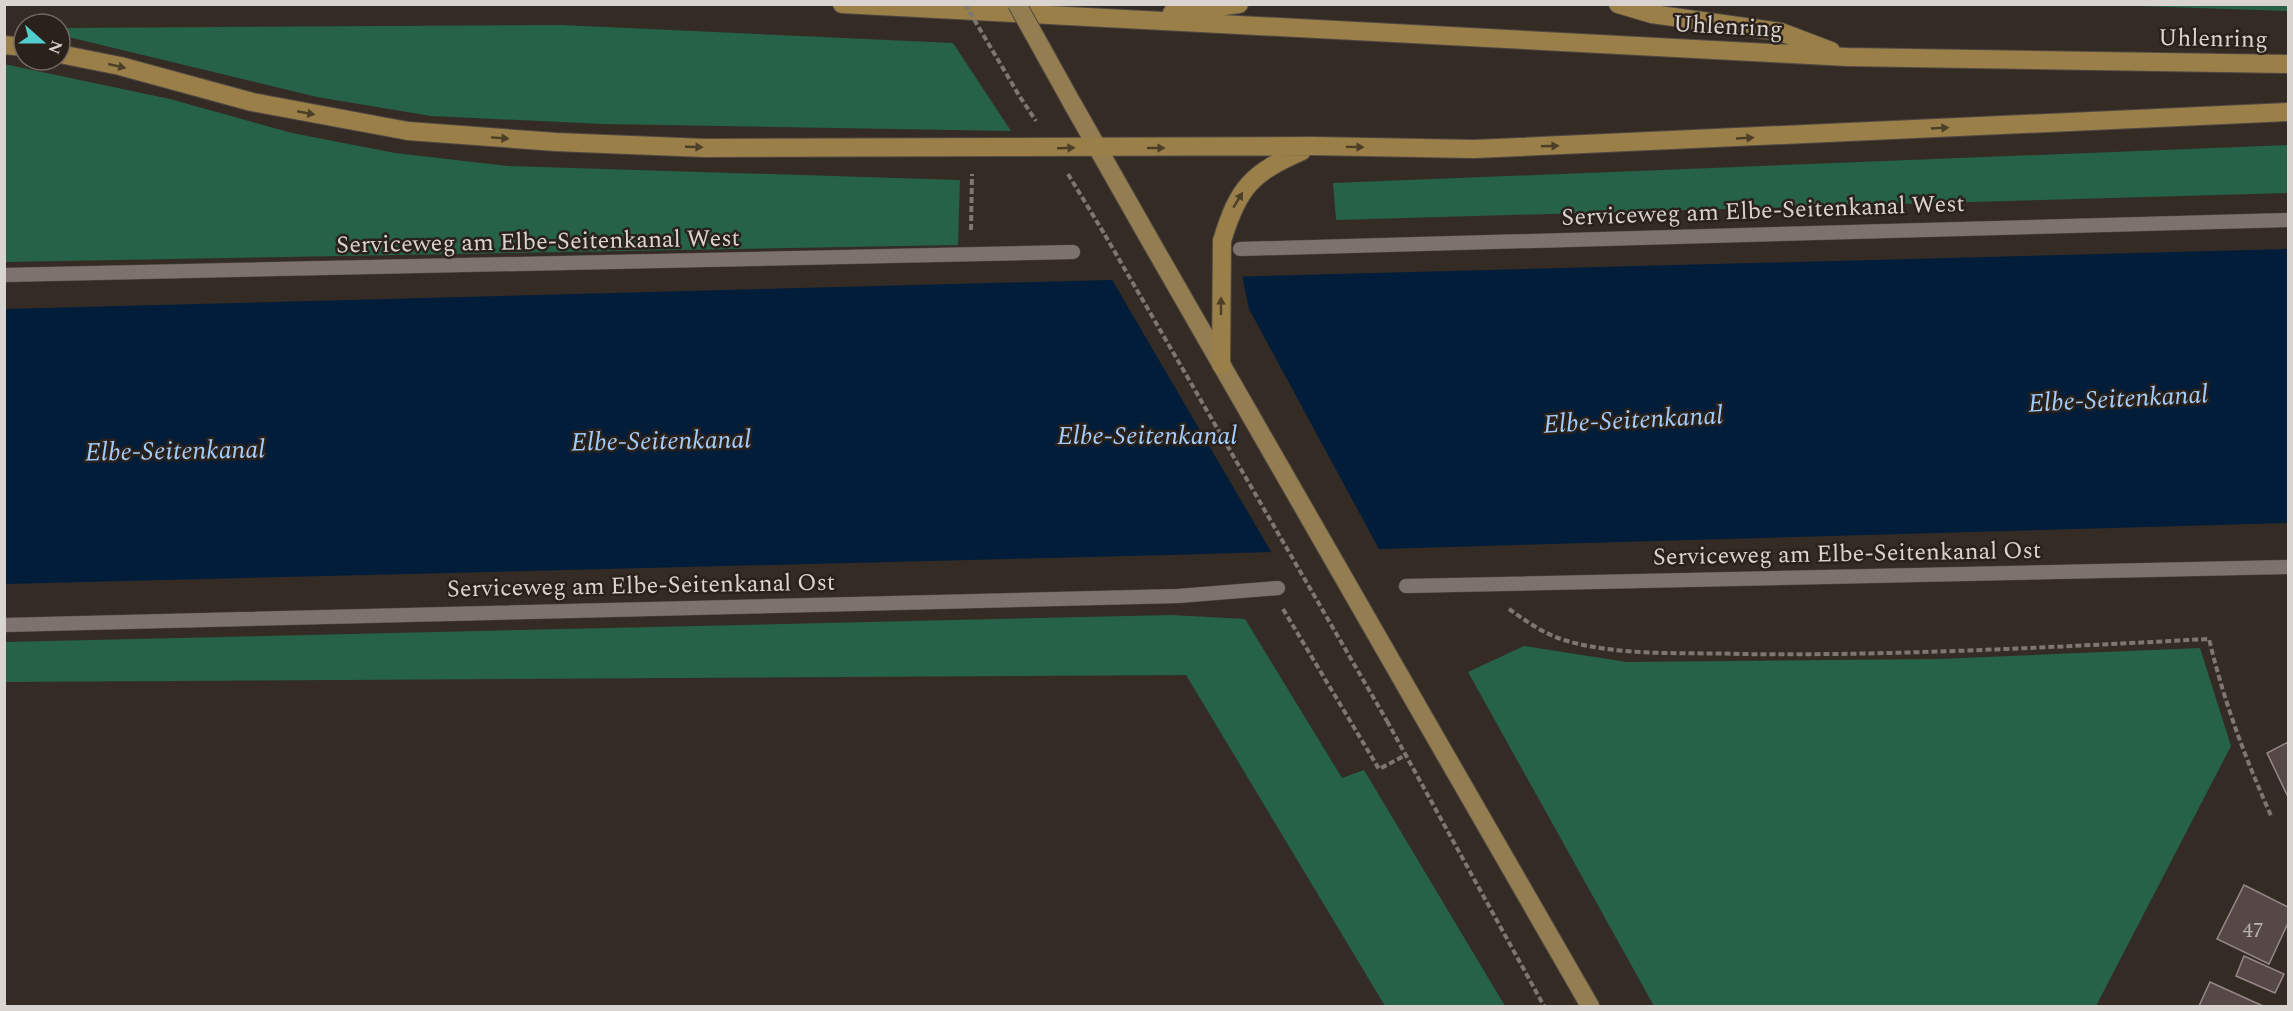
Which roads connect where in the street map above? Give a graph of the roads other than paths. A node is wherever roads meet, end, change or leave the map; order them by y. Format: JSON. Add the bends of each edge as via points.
{"nodes":[{"id":1,"x":842,"y":4,"type":"edge"},
{"id":2,"x":1017,"y":4,"type":"edge"},
{"id":3,"x":1239,"y":4,"type":"edge"},
{"id":4,"x":1618,"y":4,"type":"edge"},
{"id":5,"x":1126,"y":18,"type":"junction"},
{"id":6,"x":72,"y":56,"type":"edge"},
{"id":7,"x":1847,"y":57,"type":"junction"},
{"id":8,"x":2289,"y":64,"type":"edge"},
{"id":9,"x":2289,"y":112,"type":"edge"},
{"id":10,"x":1312,"y":146,"type":"junction"},
{"id":11,"x":1097,"y":147,"type":"junction"},
{"id":12,"x":2289,"y":220,"type":"edge"},
{"id":13,"x":1240,"y":249,"type":"dead end"},
{"id":14,"x":1073,"y":252,"type":"dead end"},
{"id":15,"x":4,"y":275,"type":"edge"},
{"id":16,"x":1221,"y":365,"type":"junction"},
{"id":17,"x":2289,"y":567,"type":"edge"},
{"id":18,"x":1406,"y":586,"type":"dead end"},
{"id":19,"x":1274,"y":588,"type":"road end"},
{"id":20,"x":4,"y":625,"type":"edge"},
{"id":21,"x":1590,"y":1006,"type":"edge"}],
"edges":[{"from":1,"to":5,"type":"highway","name":"Uhlenring"},
{"from":2,"to":11,"type":"main road","bridge":true},
{"from":3,"to":5,"type":"highway"},
{"from":4,"to":7,"type":"highway","via":[[1652,14],[1781,32]]},
{"from":5,"to":7,"type":"highway","name":"Uhlenring"},
{"from":6,"to":11,"type":"highway","one_way":true,"via":[[252,102],[408,131],[704,148]]},
{"from":7,"to":8,"type":"highway","name":"Uhlenring"},
{"from":10,"to":9,"type":"highway","one_way":true,"via":[[1474,149]]},
{"from":11,"to":10,"type":"highway","one_way":true},
{"from":16,"to":10,"type":"highway","one_way":true,"bridge":true,"via":[[1221,241],[1228,219],[1251,182],[1267,167]]},
{"from":11,"to":16,"type":"main road","bridge":true},
{"from":12,"to":13,"type":"lane","name":"Serviceweg am Elbe-Seitenkanal West"},
{"from":14,"to":15,"type":"lane","name":"Serviceweg am Elbe-Seitenkanal West"},
{"from":16,"to":21,"type":"main road","bridge":true},
{"from":17,"to":18,"type":"lane","name":"Serviceweg am Elbe-Seitenkanal Ost"},
{"from":19,"to":20,"type":"lane","name":"Serviceweg am Elbe-Seitenkanal Ost","via":[[1178,596]]}]}
